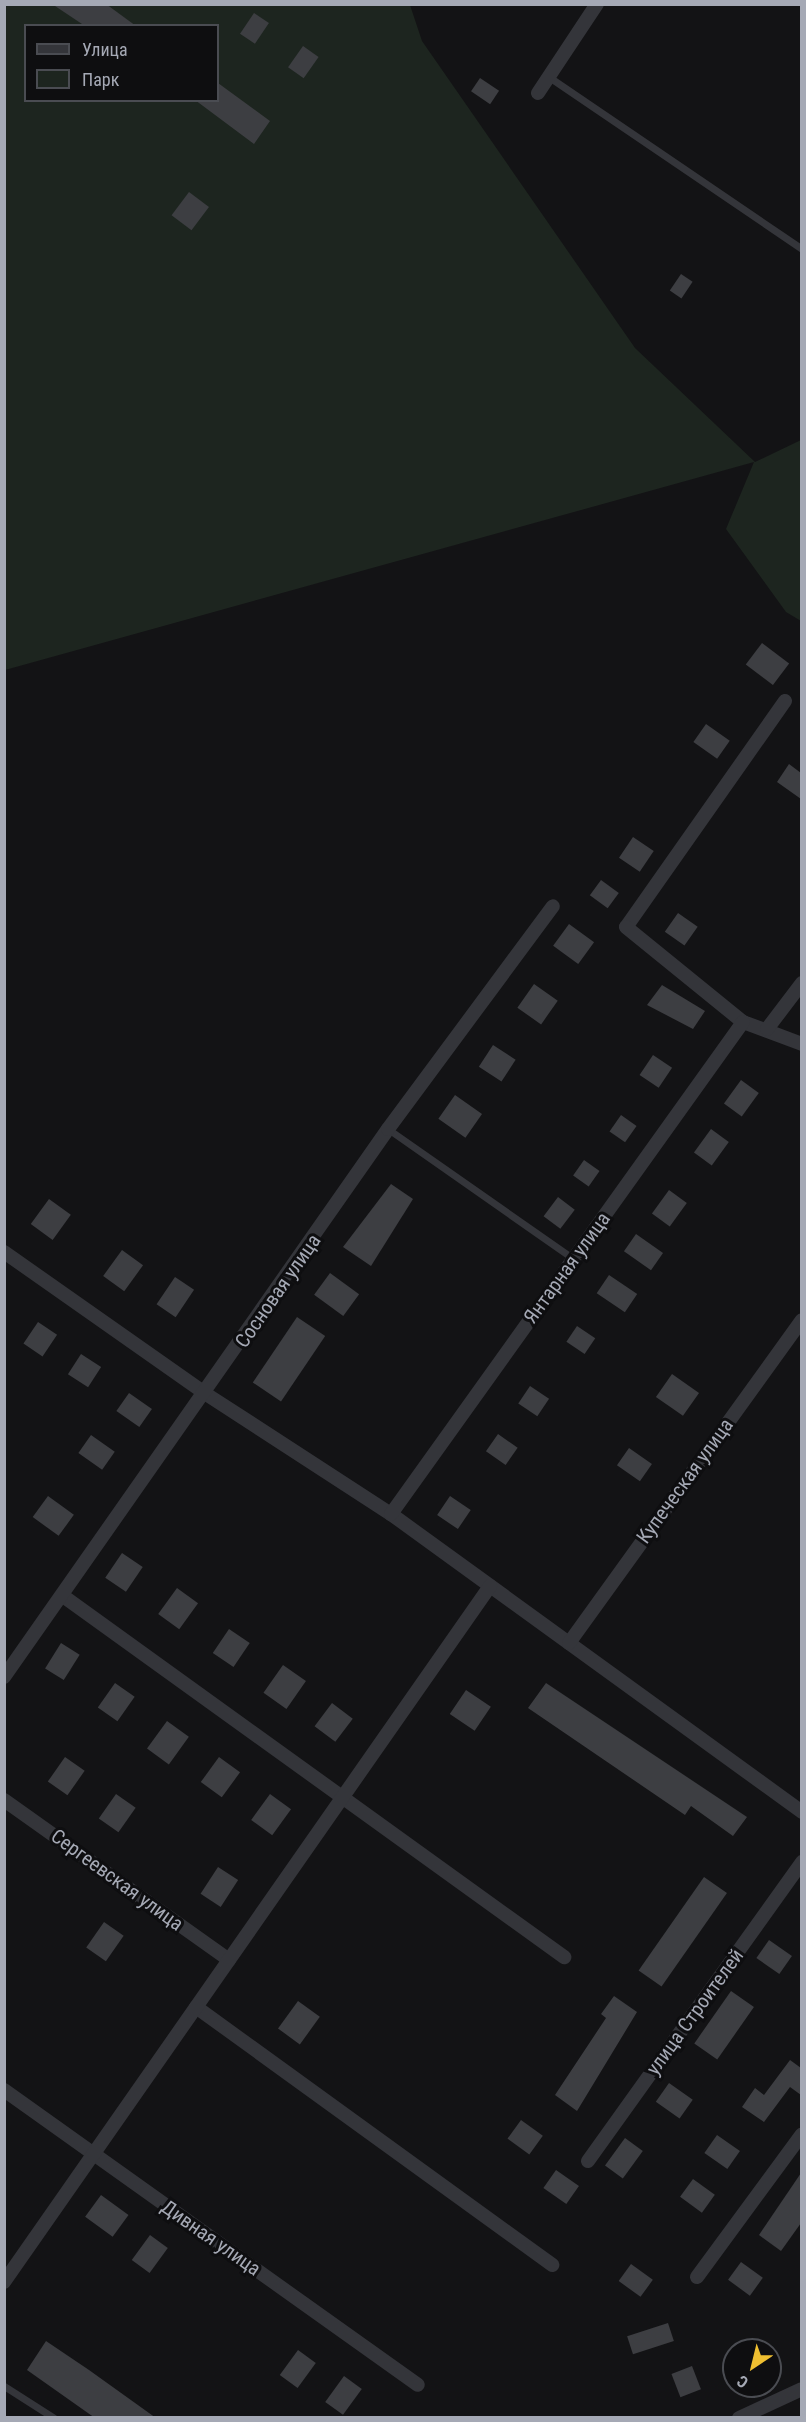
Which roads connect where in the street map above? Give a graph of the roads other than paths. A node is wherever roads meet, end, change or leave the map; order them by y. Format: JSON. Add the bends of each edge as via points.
{"nodes":[{"id":1,"x":597,"y":4,"type":"edge"},
{"id":2,"x":549,"y":77,"type":"junction"},
{"id":3,"x":538,"y":93,"type":"dead end"},
{"id":4,"x":801,"y":249,"type":"edge"},
{"id":5,"x":785,"y":701,"type":"dead end"},
{"id":6,"x":553,"y":906,"type":"dead end"},
{"id":7,"x":801,"y":983,"type":"edge"},
{"id":8,"x":743,"y":1022,"type":"junction"},
{"id":9,"x":767,"y":1029,"type":"junction"},
{"id":10,"x":801,"y":1044,"type":"edge"},
{"id":11,"x":388,"y":1129,"type":"junction"},
{"id":12,"x":4,"y":1252,"type":"edge"},
{"id":13,"x":574,"y":1259,"type":"junction"},
{"id":14,"x":801,"y":1320,"type":"edge"},
{"id":15,"x":207,"y":1394,"type":"junction"},
{"id":16,"x":391,"y":1514,"type":"junction"},
{"id":17,"x":490,"y":1586,"type":"junction"},
{"id":18,"x":63,"y":1596,"type":"junction"},
{"id":19,"x":569,"y":1643,"type":"junction"},
{"id":20,"x":4,"y":1677,"type":"edge"},
{"id":21,"x":343,"y":1796,"type":"junction"},
{"id":22,"x":4,"y":1800,"type":"edge"},
{"id":23,"x":801,"y":1812,"type":"edge"},
{"id":24,"x":801,"y":1862,"type":"edge"},
{"id":25,"x":564,"y":1957,"type":"dead end"},
{"id":26,"x":229,"y":1960,"type":"junction"},
{"id":27,"x":196,"y":2007,"type":"junction"},
{"id":28,"x":4,"y":2090,"type":"edge"},
{"id":29,"x":801,"y":2134,"type":"edge"},
{"id":30,"x":93,"y":2154,"type":"junction"},
{"id":31,"x":588,"y":2161,"type":"dead end"},
{"id":32,"x":553,"y":2265,"type":"dead end"},
{"id":33,"x":697,"y":2277,"type":"dead end"},
{"id":34,"x":4,"y":2282,"type":"edge"},
{"id":35,"x":418,"y":2385,"type":"dead end"},
{"id":36,"x":4,"y":2386,"type":"edge"},
{"id":37,"x":801,"y":2389,"type":"edge"},
{"id":38,"x":54,"y":2418,"type":"edge"},
{"id":39,"x":739,"y":2418,"type":"edge"}],
"edges":[{"from":1,"to":2,"type":"street"},
{"from":2,"to":3,"type":"street"},
{"from":2,"to":4,"type":"lane"},
{"from":5,"to":8,"type":"street","via":[[626,927]]},
{"from":6,"to":11,"type":"street","name":"Сосновая улица"},
{"from":7,"to":9,"type":"street"},
{"from":8,"to":9,"type":"street"},
{"from":8,"to":13,"type":"street","name":"Янтарная улица"},
{"from":9,"to":10,"type":"street"},
{"from":11,"to":13,"type":"lane"},
{"from":11,"to":15,"type":"street","name":"Сосновая улица"},
{"from":12,"to":15,"type":"street"},
{"from":13,"to":16,"type":"street","name":"Янтарная улица"},
{"from":14,"to":19,"type":"street","name":"Купеческая улица"},
{"from":15,"to":16,"type":"street"},
{"from":15,"to":18,"type":"street","name":"Сосновая улица"},
{"from":16,"to":17,"type":"street"},
{"from":17,"to":19,"type":"street"},
{"from":17,"to":21,"type":"street"},
{"from":18,"to":20,"type":"street","name":"Сосновая улица"},
{"from":18,"to":21,"type":"street"},
{"from":19,"to":23,"type":"street"},
{"from":21,"to":25,"type":"street"},
{"from":21,"to":26,"type":"street"},
{"from":22,"to":26,"type":"street","name":"Сергеевская улица"},
{"from":24,"to":31,"type":"street","name":"улица Строителей"},
{"from":26,"to":27,"type":"street"},
{"from":27,"to":30,"type":"street"},
{"from":27,"to":32,"type":"street"},
{"from":28,"to":30,"type":"street","name":"Дивная улица"},
{"from":29,"to":33,"type":"street"},
{"from":30,"to":34,"type":"street"},
{"from":30,"to":35,"type":"street","name":"Дивная улица"},
{"from":36,"to":38,"type":"lane"},
{"from":37,"to":39,"type":"street"}]}
